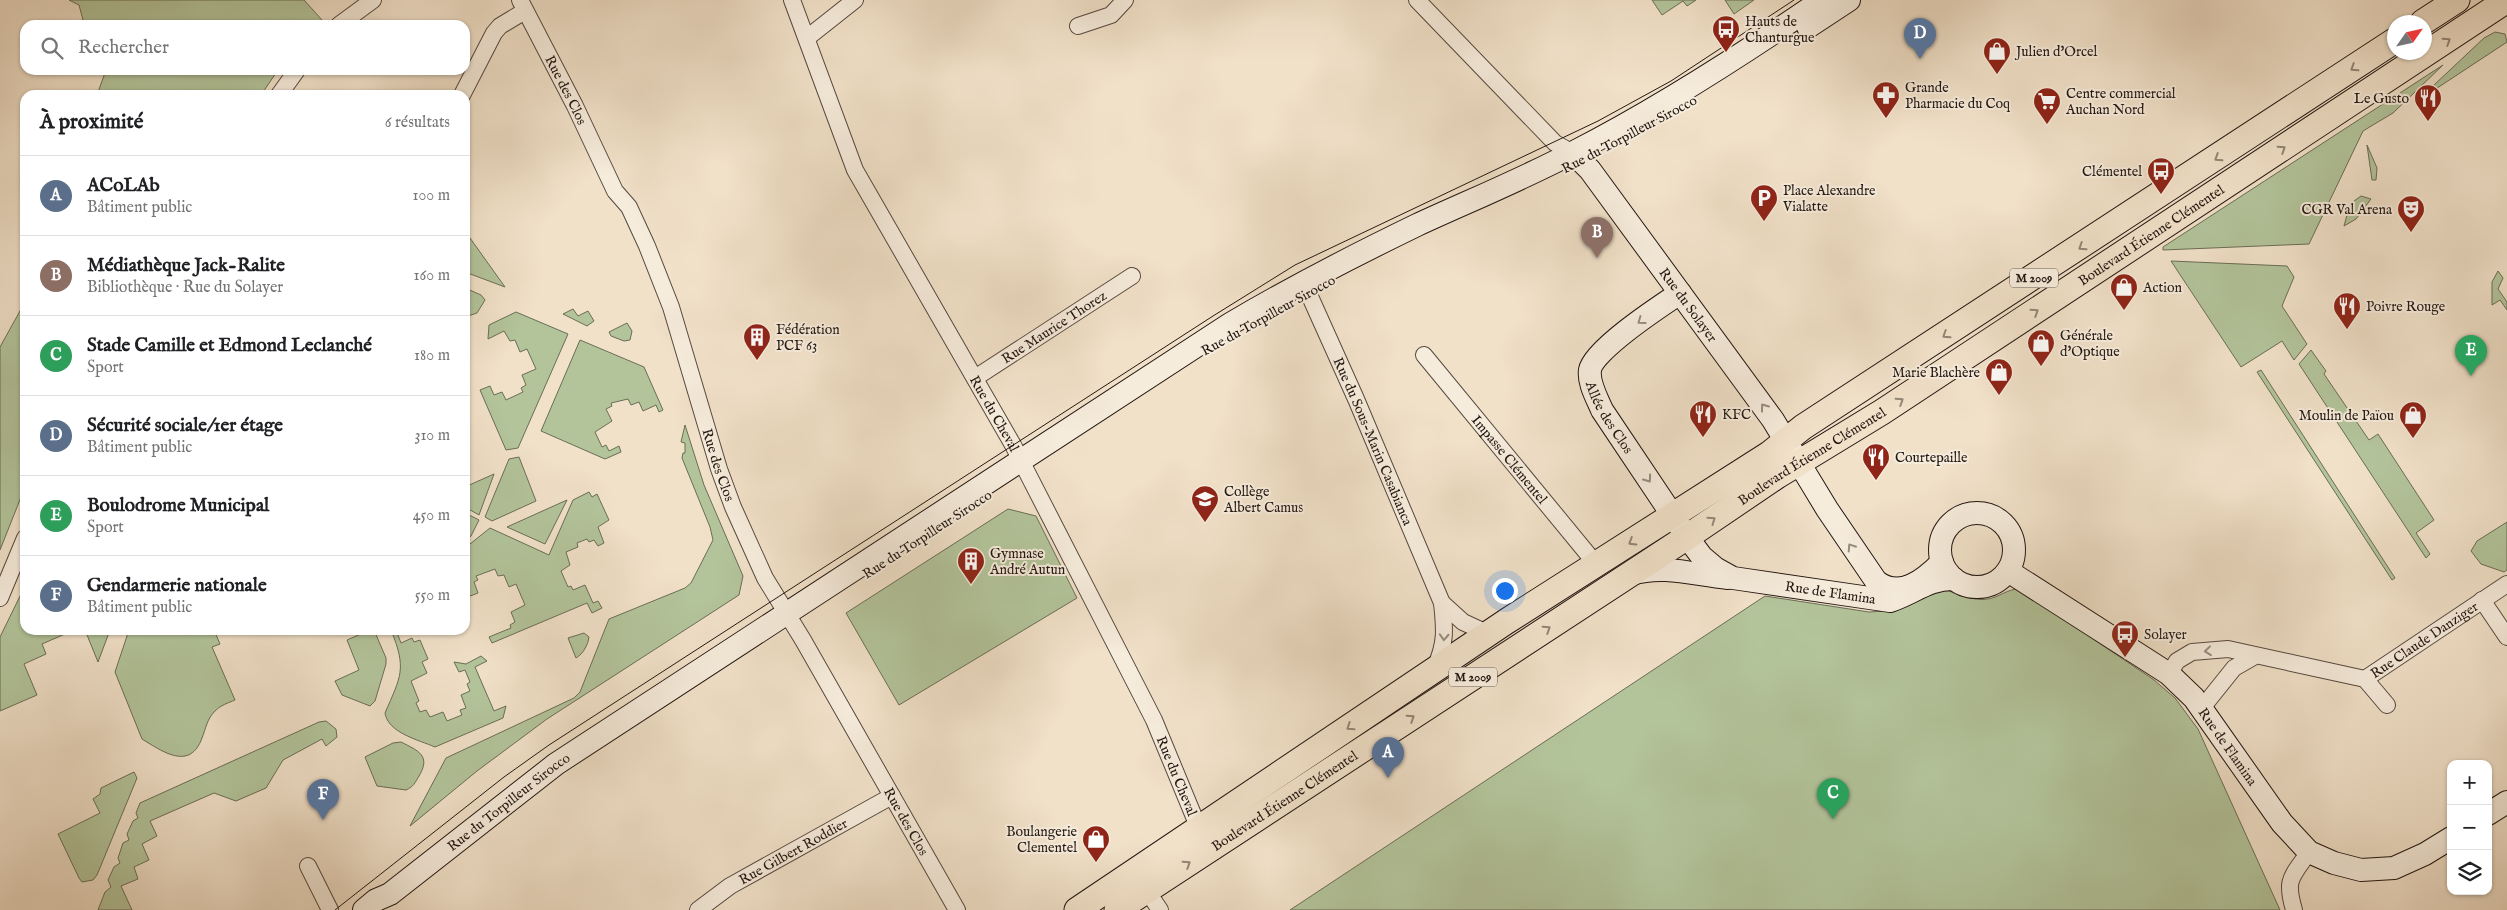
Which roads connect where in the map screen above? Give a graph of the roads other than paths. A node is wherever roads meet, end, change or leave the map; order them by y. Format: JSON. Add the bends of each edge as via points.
{"nodes":[{"id":1,"x":373,"y":0,"type":"edge"},
{"id":2,"x":792,"y":0,"type":"edge"},
{"id":3,"x":856,"y":0,"type":"edge"},
{"id":4,"x":1125,"y":0,"type":"edge"},
{"id":5,"x":1417,"y":0,"type":"edge"},
{"id":6,"x":1822,"y":0,"type":"edge"},
{"id":7,"x":1849,"y":0,"type":"edge"},
{"id":8,"x":2457,"y":0,"type":"edge"},
{"id":9,"x":2505,"y":2,"type":"edge"},
{"id":10,"x":522,"y":5,"type":"edge"},
{"id":11,"x":2432,"y":16,"type":"edge"},
{"id":12,"x":346,"y":20,"type":"edge"},
{"id":13,"x":1078,"y":26,"type":"dead end"},
{"id":14,"x":807,"y":38,"type":"junction"},
{"id":15,"x":2387,"y":46,"type":"edge"},
{"id":16,"x":293,"y":75,"type":"edge"},
{"id":17,"x":283,"y":90,"type":"edge"},
{"id":18,"x":465,"y":90,"type":"edge"},
{"id":19,"x":1577,"y":157,"type":"junction"},
{"id":20,"x":1132,"y":276,"type":"dead end"},
{"id":21,"x":1305,"y":286,"type":"junction"},
{"id":22,"x":1680,"y":293,"type":"junction"},
{"id":23,"x":1424,"y":354,"type":"dead end"},
{"id":24,"x":975,"y":378,"type":"junction"},
{"id":25,"x":1785,"y":441,"type":"junction"},
{"id":26,"x":1799,"y":463,"type":"junction"},
{"id":27,"x":1023,"y":465,"type":"junction"},
{"id":28,"x":1674,"y":516,"type":"junction"},
{"id":29,"x":1687,"y":538,"type":"junction"},
{"id":30,"x":20,"y":550,"type":"edge"},
{"id":31,"x":1596,"y":564,"type":"junction"},
{"id":32,"x":1948,"y":570,"type":"junction"},
{"id":33,"x":2008,"y":571,"type":"junction"},
{"id":34,"x":1869,"y":572,"type":"junction"},
{"id":35,"x":1630,"y":574,"type":"junction"},
{"id":36,"x":1733,"y":578,"type":"junction"},
{"id":37,"x":2507,"y":584,"type":"edge"},
{"id":38,"x":1835,"y":592,"type":"junction"},
{"id":39,"x":0,"y":598,"type":"edge"},
{"id":40,"x":2482,"y":600,"type":"junction"},
{"id":41,"x":1442,"y":603,"type":"junction"},
{"id":42,"x":789,"y":618,"type":"junction"},
{"id":43,"x":1489,"y":634,"type":"junction"},
{"id":44,"x":2507,"y":637,"type":"edge"},
{"id":45,"x":2255,"y":656,"type":"junction"},
{"id":46,"x":1435,"y":669,"type":"junction"},
{"id":47,"x":2168,"y":674,"type":"junction"},
{"id":48,"x":2365,"y":679,"type":"junction"},
{"id":49,"x":2386,"y":705,"type":"dead end"},
{"id":50,"x":2202,"y":708,"type":"junction"},
{"id":51,"x":892,"y":796,"type":"junction"},
{"id":52,"x":2507,"y":802,"type":"edge"},
{"id":53,"x":2492,"y":811,"type":"edge"},
{"id":54,"x":1204,"y":839,"type":"junction"},
{"id":55,"x":2447,"y":841,"type":"edge"},
{"id":56,"x":2309,"y":852,"type":"junction"},
{"id":57,"x":308,"y":866,"type":"dead end"},
{"id":58,"x":1147,"y":891,"type":"edge"},
{"id":59,"x":385,"y":902,"type":"edge"},
{"id":60,"x":330,"y":910,"type":"edge"},
{"id":61,"x":364,"y":910,"type":"edge"},
{"id":62,"x":698,"y":910,"type":"edge"},
{"id":63,"x":957,"y":910,"type":"edge"},
{"id":64,"x":1077,"y":910,"type":"edge"},
{"id":65,"x":1117,"y":910,"type":"edge"},
{"id":66,"x":2294,"y":910,"type":"edge"}],
"edges":[{"from":1,"to":12,"type":"street"},
{"from":2,"to":14,"type":"street","name":"Rue du Cheval"},
{"from":3,"to":14,"type":"street"},
{"from":4,"to":13,"type":"street","via":[[1110,15]]},
{"from":5,"to":19,"type":"street","name":"Rue du Solayer","via":[[1555,143]]},
{"from":6,"to":19,"type":"street","name":"Rue du Torpilleur Sirocco"},
{"from":7,"to":19,"type":"street","name":"Rue du Torpilleur Sirocco","via":[[1720,84]]},
{"from":8,"to":11,"type":"main road"},
{"from":26,"to":9,"type":"main road","name":"Boulevard Étienne Clémentel","number":"M 2009","one_way":true,"via":[[1916,390]]},
{"from":10,"to":18,"type":"street","via":[[494,33]]},
{"from":10,"to":42,"type":"street","name":"Rue des Clos","via":[[647,246],[671,306],[732,507],[765,578]]},
{"from":14,"to":24,"type":"street","name":"Rue du Cheval","via":[[855,170]]},
{"from":15,"to":25,"type":"main road","name":"Boulevard Étienne Clémentel","number":"M 2009","one_way":true},
{"from":16,"to":17,"type":"street"},
{"from":19,"to":21,"type":"street","name":"Rue du Torpilleur Sirocco"},
{"from":19,"to":22,"type":"street","name":"Rue du Solayer","via":[[1590,170]]},
{"from":20,"to":24,"type":"street","name":"Rue Maurice Thorez"},
{"from":21,"to":27,"type":"street","name":"Rue du Torpilleur Sirocco","via":[[1202,342]]},
{"from":21,"to":41,"type":"street","name":"Rue du Sous-Marin Casabianca"},
{"from":25,"to":22,"type":"street","name":"Rue du Solayer","one_way":true},
{"from":22,"to":28,"type":"street","name":"Allée des Clos","one_way":true,"via":[[1609,344],[1595,358],[1590,369],[1591,385],[1602,410]]},
{"from":23,"to":31,"type":"street","name":"Impasse Clémentel"},
{"from":24,"to":27,"type":"street","name":"Rue du Cheval"},
{"from":25,"to":26,"type":"street","name":"Rue du Solayer"},
{"from":25,"to":28,"type":"main road","name":"Boulevard Étienne Clémentel","number":"M 2009"},
{"from":29,"to":26,"type":"main road","name":"Boulevard Étienne Clémentel","number":"M 2009","one_way":true},
{"from":34,"to":26,"type":"street","name":"Rue du Solayer","one_way":true},
{"from":27,"to":42,"type":"street","name":"Rue du Torpilleur Sirocco"},
{"from":27,"to":54,"type":"street","name":"Rue du Cheval","via":[[1154,720]]},
{"from":28,"to":29,"type":"street","name":"Allée des Clos"},
{"from":28,"to":31,"type":"main road","name":"Boulevard Étienne Clémentel","number":"M 2009","one_way":true},
{"from":29,"to":35,"type":"main road","name":"Boulevard Étienne Clémentel","number":"M 2009"},
{"from":29,"to":36,"type":"street","name":"Rue de Flamina","via":[[1702,557]]},
{"from":30,"to":39,"type":"street"},
{"from":31,"to":43,"type":"main road","name":"Boulevard Étienne Clémentel","number":"M 2009"},
{"from":32,"to":33,"type":"street","via":[[1971,587],[1985,587]]},
{"from":32,"to":33,"type":"street","via":[[1940,550],[1942,538],[1958,519],[1979,514],[1990,516],[2008,531],[2014,544],[2014,558]]},
{"from":32,"to":34,"type":"street","name":"Rue du Solayer","via":[[1899,588],[1885,588]]},
{"from":32,"to":38,"type":"street","name":"Rue de Flamina","via":[[1903,597],[1890,601]]},
{"from":33,"to":47,"type":"street","name":"Rue de Flamina"},
{"from":34,"to":38,"type":"street","via":[[1860,588]]},
{"from":35,"to":36,"type":"street","name":"Rue de Flamina","via":[[1662,569]]},
{"from":54,"to":35,"type":"main road","name":"Boulevard Étienne Clémentel","number":"M 2009","one_way":true},
{"from":36,"to":38,"type":"street","name":"Rue de Flamina"},
{"from":37,"to":40,"type":"street","name":"Rue Claude Danziger"},
{"from":40,"to":44,"type":"street"},
{"from":40,"to":48,"type":"street","name":"Rue Claude Danziger"},
{"from":41,"to":43,"type":"street","name":"Rue du Sous-Marin Casabianca","via":[[1463,622]]},
{"from":41,"to":46,"type":"street","name":"Rue du Sous-Marin Casabianca","one_way":true,"via":[[1446,634]]},
{"from":42,"to":51,"type":"street","name":"Rue des Clos"},
{"from":42,"to":59,"type":"street","name":"Rue du Torpilleur Sirocco","via":[[631,715],[518,792]]},
{"from":43,"to":46,"type":"main road","name":"Boulevard Étienne Clémentel","number":"M 2009"},
{"from":45,"to":47,"type":"street","name":"Rue Claude Danziger","one_way":true,"via":[[2228,649],[2192,652],[2177,661]]},
{"from":45,"to":48,"type":"street","name":"Rue Claude Danziger"},
{"from":45,"to":50,"type":"street","via":[[2234,668]]},
{"from":46,"to":54,"type":"main road","name":"Boulevard Étienne Clémentel","number":"M 2009","one_way":true},
{"from":47,"to":50,"type":"street","name":"Rue de Flamina"},
{"from":48,"to":49,"type":"street","name":"Rue Claude Danziger"},
{"from":50,"to":56,"type":"street","name":"Rue de Flamina","via":[[2282,823]]},
{"from":51,"to":62,"type":"street","name":"Rue Gilbert Roddier","via":[[730,886]]},
{"from":51,"to":63,"type":"street","name":"Rue des Clos"},
{"from":52,"to":53,"type":"street"},
{"from":54,"to":58,"type":"main road","name":"Boulevard Étienne Clémentel","number":"M 2009"},
{"from":55,"to":56,"type":"street","name":"Rue de Flamina","via":[[2394,868],[2361,870]]},
{"from":56,"to":66,"type":"street","via":[[2288,888]]},
{"from":57,"to":60,"type":"street"},
{"from":58,"to":64,"type":"main road","name":"Boulevard Étienne Clémentel","number":"M 2009"},
{"from":58,"to":65,"type":"main road","name":"Boulevard Étienne Clémentel","number":"M 2009"},
{"from":59,"to":61,"type":"street","name":"Rue du Torpilleur Sirocco","via":[[376,900]]}]}
